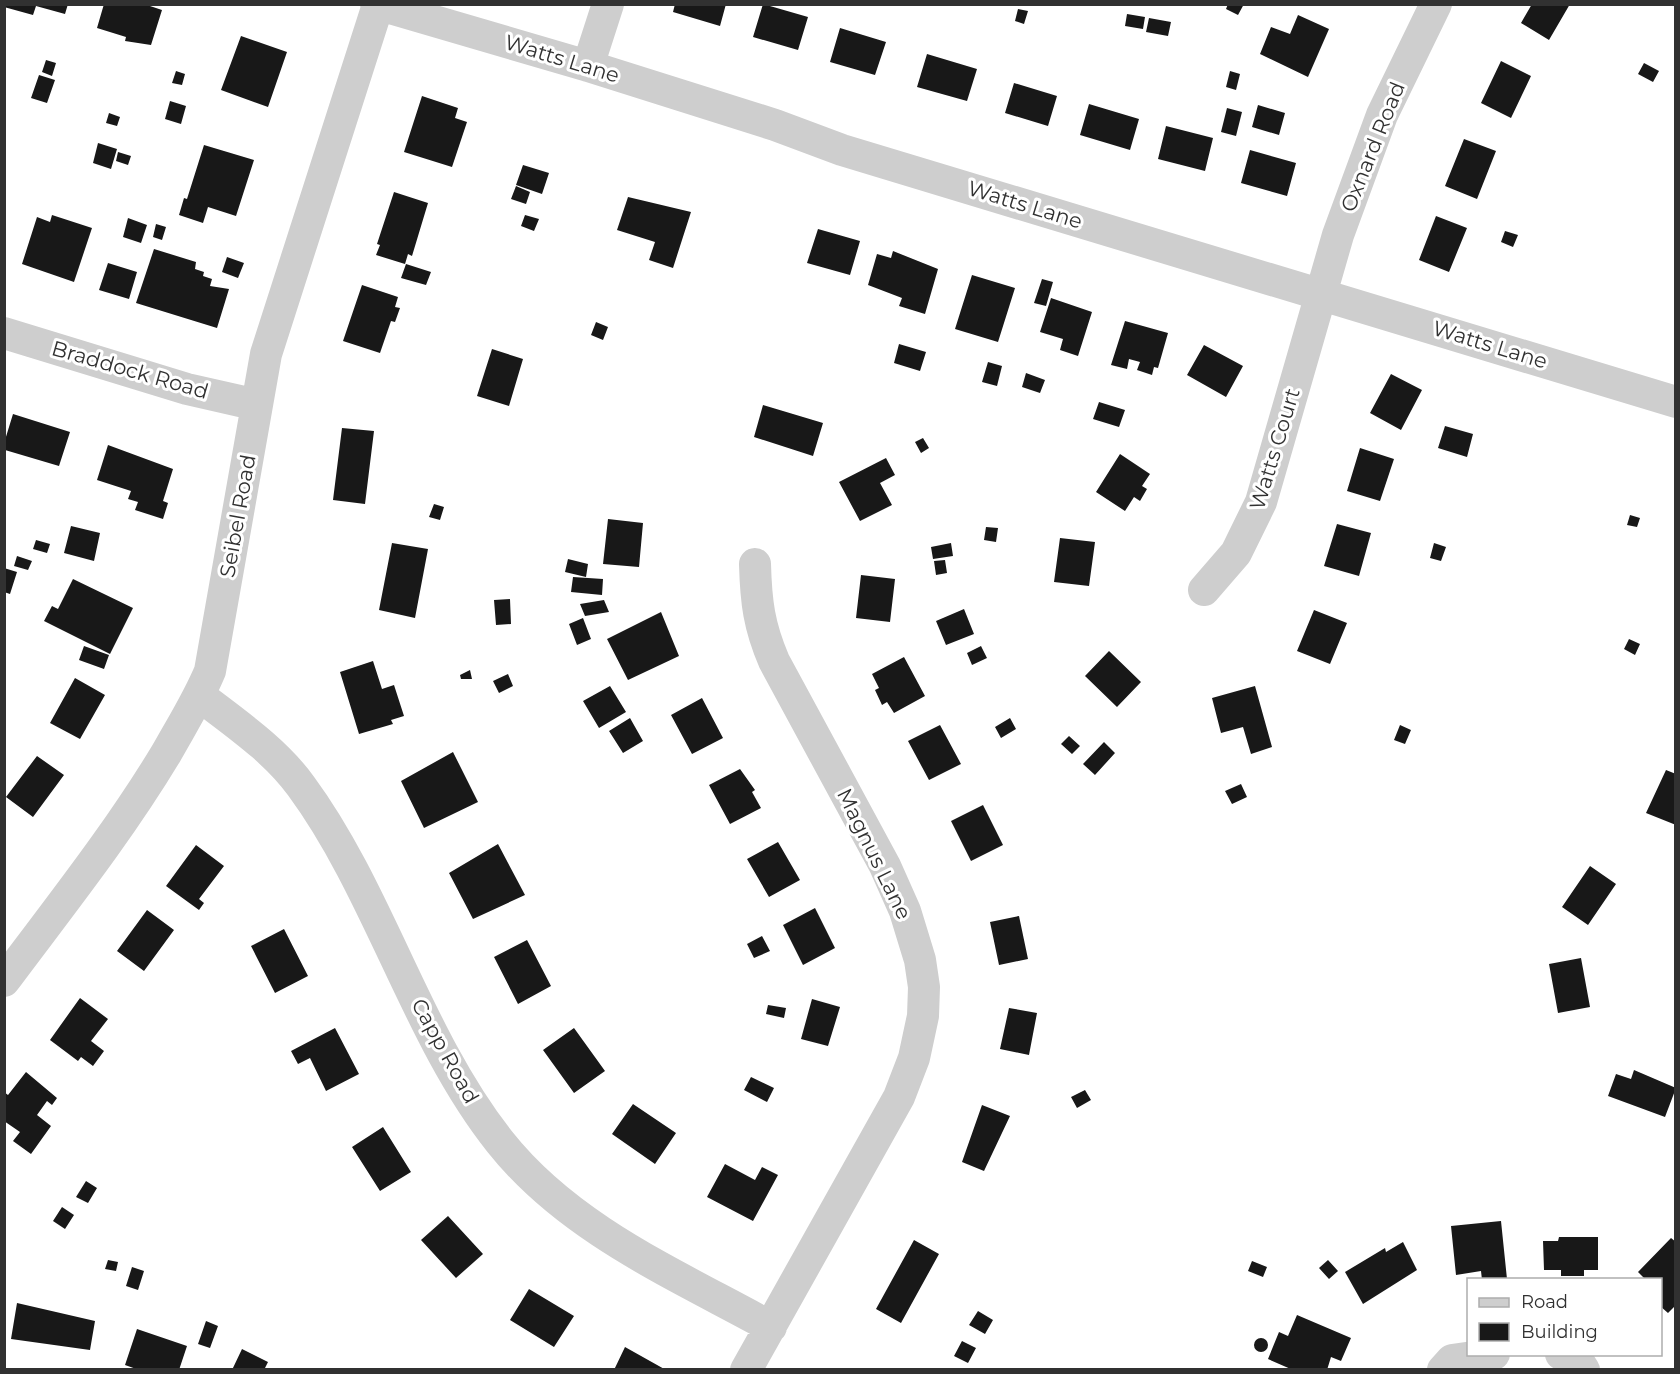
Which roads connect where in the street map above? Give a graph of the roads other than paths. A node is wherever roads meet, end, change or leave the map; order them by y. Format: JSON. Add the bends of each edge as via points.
{"nodes":[{"id":1,"x":608,"y":4,"type":"edge"},
{"id":2,"x":1436,"y":4,"type":"edge"},
{"id":3,"x":377,"y":5,"type":"edge"},
{"id":4,"x":588,"y":66,"type":"junction"},
{"id":5,"x":1321,"y":294,"type":"junction"},
{"id":6,"x":4,"y":333,"type":"edge"},
{"id":7,"x":1676,"y":402,"type":"edge"},
{"id":8,"x":257,"y":405,"type":"junction"},
{"id":9,"x":755,"y":564,"type":"dead end"},
{"id":10,"x":1204,"y":590,"type":"dead end"},
{"id":11,"x":200,"y":696,"type":"junction"},
{"id":12,"x":4,"y":981,"type":"edge"},
{"id":13,"x":771,"y":1327,"type":"junction"},
{"id":14,"x":1480,"y":1356,"type":"edge"},
{"id":15,"x":1567,"y":1356,"type":"edge"},
{"id":16,"x":746,"y":1370,"type":"edge"},
{"id":17,"x":1443,"y":1370,"type":"edge"},
{"id":18,"x":1584,"y":1370,"type":"edge"}],
"edges":[{"from":1,"to":4,"type":"street"},
{"from":2,"to":5,"type":"street","name":"Oxnard Road","via":[[1382,115]]},
{"from":3,"to":4,"type":"street","name":"Watts Lane"},
{"from":3,"to":8,"type":"street","name":"Seibel Road","via":[[266,354]]},
{"from":4,"to":5,"type":"street","name":"Watts Lane","via":[[842,150]]},
{"from":5,"to":7,"type":"street","name":"Watts Lane"},
{"from":5,"to":10,"type":"street","name":"Watts Court","via":[[1261,502],[1236,553]]},
{"from":6,"to":8,"type":"street","name":"Braddock Road","via":[[187,389]]},
{"from":8,"to":11,"type":"street","name":"Seibel Road","via":[[210,671]]},
{"from":9,"to":13,"type":"street","name":"Magnus Lane","via":[[762,633],[885,866],[905,911],[924,987],[920,1038],[899,1097]]},
{"from":11,"to":12,"type":"street","name":"Seibel Road","via":[[113,836]]},
{"from":11,"to":13,"type":"street","name":"Capp Road","via":[[252,736],[301,786],[336,841],[451,1066],[493,1132],[524,1169],[561,1204],[606,1236]]},
{"from":13,"to":16,"type":"street","name":"Magnus Lane"},
{"from":14,"to":17,"type":"street","via":[[1452,1360]]},
{"from":15,"to":18,"type":"street","via":[[1577,1359]]}]}
